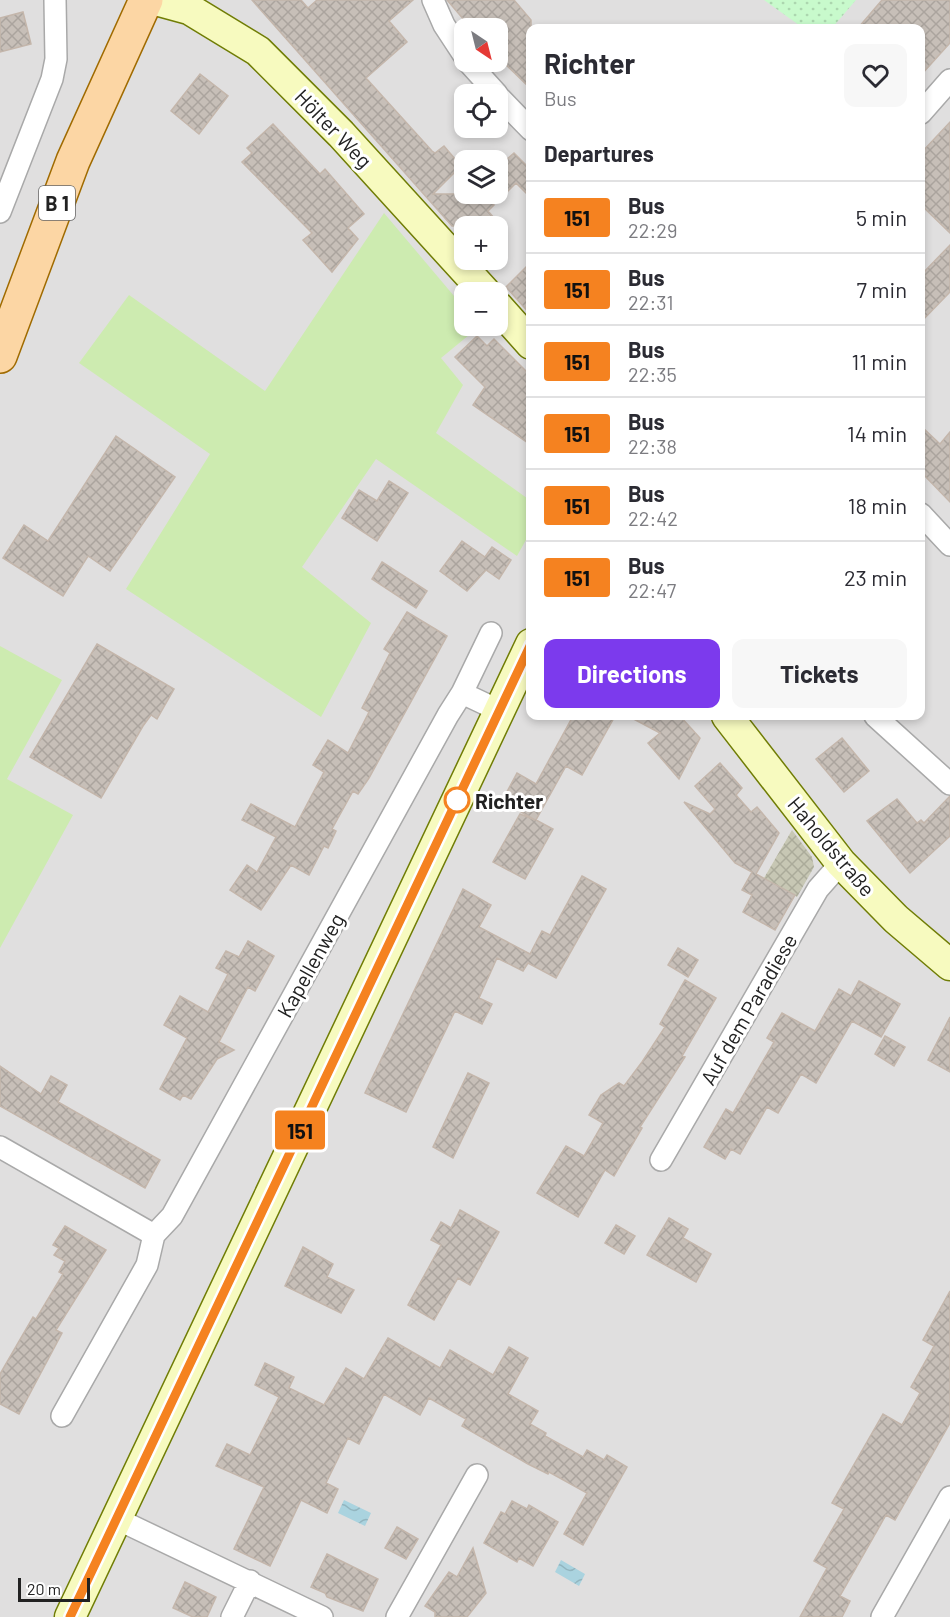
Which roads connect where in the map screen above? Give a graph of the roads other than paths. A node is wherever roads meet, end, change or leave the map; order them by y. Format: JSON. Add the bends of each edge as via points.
{"nodes":[{"id":1,"x":55,"y":0,"type":"edge"},
{"id":2,"x":146,"y":0,"type":"edge"},
{"id":3,"x":156,"y":0,"type":"edge"},
{"id":4,"x":433,"y":0,"type":"edge"},
{"id":5,"x":454,"y":40,"type":"edge"},
{"id":6,"x":477,"y":72,"type":"edge"},
{"id":7,"x":950,"y":80,"type":"edge"},
{"id":8,"x":487,"y":84,"type":"edge"},
{"id":9,"x":508,"y":106,"type":"edge"},
{"id":10,"x":925,"y":108,"type":"edge"},
{"id":11,"x":526,"y":125,"type":"edge"},
{"id":12,"x":0,"y":212,"type":"edge"},
{"id":13,"x":476,"y":282,"type":"edge"},
{"id":14,"x":508,"y":318,"type":"edge"},
{"id":15,"x":526,"y":338,"type":"edge"},
{"id":16,"x":0,"y":356,"type":"edge"},
{"id":17,"x":925,"y":518,"type":"edge"},
{"id":18,"x":950,"y":544,"type":"edge"},
{"id":19,"x":491,"y":633,"type":"dead end"},
{"id":20,"x":526,"y":655,"type":"edge"},
{"id":21,"x":462,"y":693,"type":"junction"},
{"id":22,"x":500,"y":711,"type":"junction"},
{"id":23,"x":731,"y":720,"type":"edge"},
{"id":24,"x":879,"y":720,"type":"edge"},
{"id":25,"x":950,"y":784,"type":"edge"},
{"id":26,"x":841,"y":863,"type":"junction"},
{"id":27,"x":950,"y":965,"type":"edge"},
{"id":28,"x":0,"y":1147,"type":"edge"},
{"id":29,"x":661,"y":1160,"type":"dead end"},
{"id":30,"x":154,"y":1235,"type":"junction"},
{"id":31,"x":62,"y":1416,"type":"dead end"},
{"id":32,"x":477,"y":1475,"type":"dead end"},
{"id":33,"x":950,"y":1497,"type":"edge"},
{"id":34,"x":115,"y":1518,"type":"junction"},
{"id":35,"x":250,"y":1581,"type":"junction"},
{"id":36,"x":70,"y":1617,"type":"edge"},
{"id":37,"x":232,"y":1617,"type":"edge"},
{"id":38,"x":322,"y":1617,"type":"edge"},
{"id":39,"x":397,"y":1617,"type":"edge"},
{"id":40,"x":882,"y":1617,"type":"edge"}],
"edges":[{"from":1,"to":12,"type":"street","via":[[56,59],[52,79]]},
{"from":2,"to":16,"type":"main road","number":"B 1","via":[[74,161]]},
{"from":3,"to":13,"type":"main road","name":"Hölter Weg","via":[[189,9],[258,51],[341,134]]},
{"from":4,"to":5,"type":"street"},
{"from":6,"to":8,"type":"street"},
{"from":7,"to":10,"type":"street"},
{"from":9,"to":11,"type":"street"},
{"from":14,"to":15,"type":"main road"},
{"from":17,"to":18,"type":"street"},
{"from":19,"to":21,"type":"street","name":"Kapellenweg"},
{"from":20,"to":22,"type":"main road"},
{"from":21,"to":22,"type":"street"},
{"from":21,"to":30,"type":"street","name":"Kapellenweg","via":[[172,1216]]},
{"from":22,"to":34,"type":"main road"},
{"from":23,"to":26,"type":"main road","name":"Haholdstraße"},
{"from":24,"to":25,"type":"street"},
{"from":26,"to":27,"type":"main road","name":"Haholdstraße","via":[[896,919]]},
{"from":26,"to":29,"type":"street","name":"Auf dem Paradiese","via":[[818,889]]},
{"from":28,"to":30,"type":"street"},
{"from":30,"to":31,"type":"street","name":"Kapellenweg","via":[[147,1265]]},
{"from":32,"to":39,"type":"street"},
{"from":33,"to":40,"type":"street"},
{"from":34,"to":35,"type":"street"},
{"from":34,"to":36,"type":"main road"},
{"from":35,"to":37,"type":"street"},
{"from":35,"to":38,"type":"street"}]}
